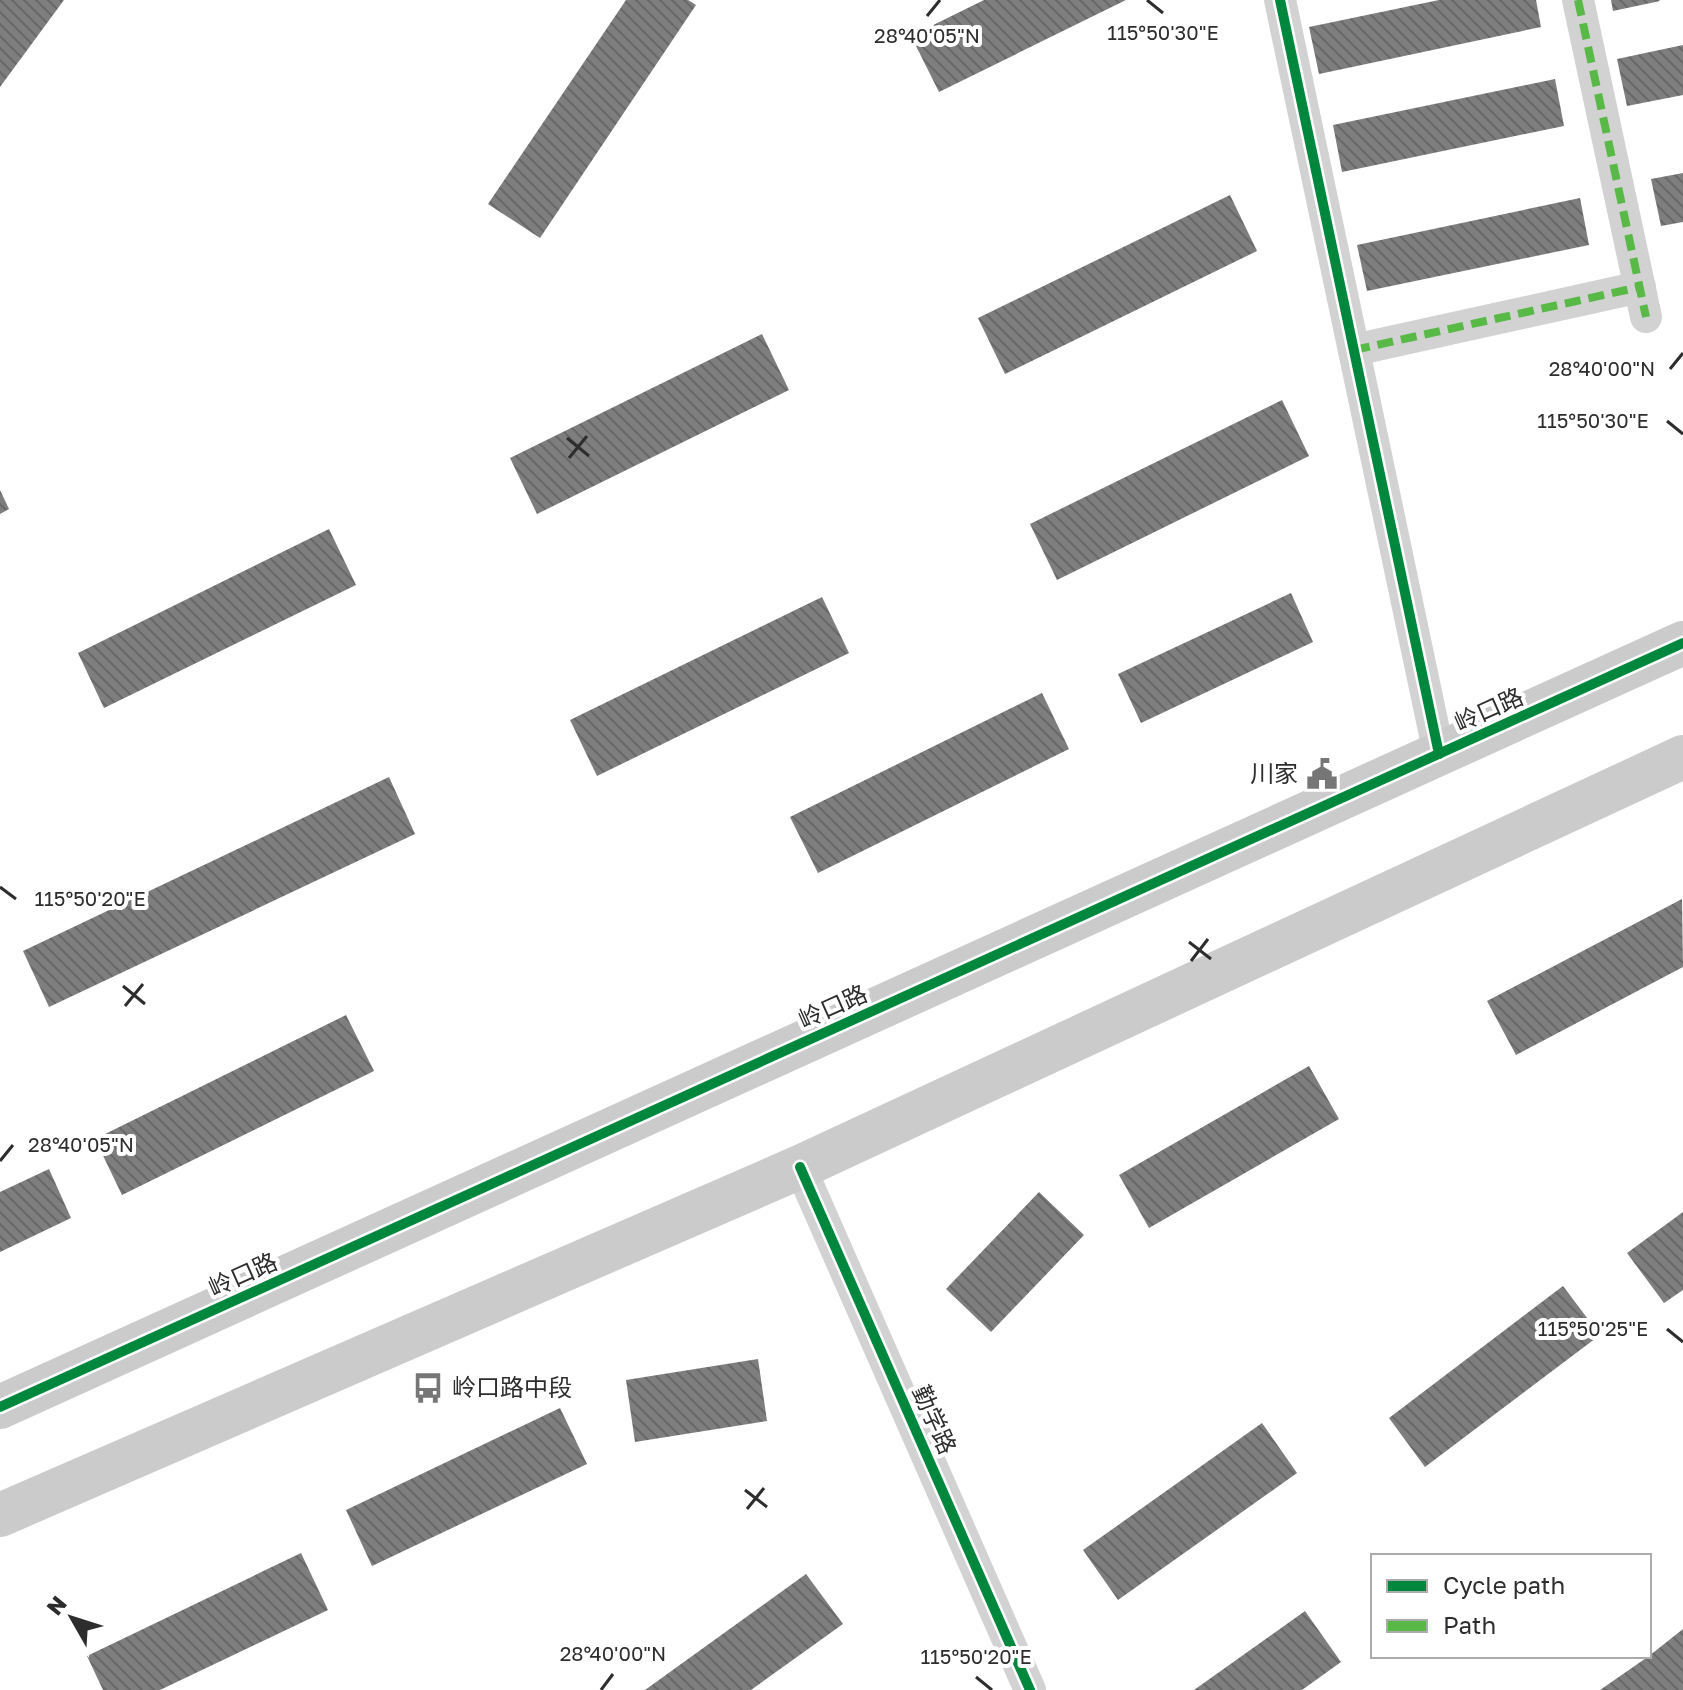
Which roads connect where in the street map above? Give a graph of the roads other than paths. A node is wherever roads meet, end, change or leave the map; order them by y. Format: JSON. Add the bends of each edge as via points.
{"nodes":[{"id":1,"x":1280,"y":0,"type":"edge"},
{"id":2,"x":1578,"y":0,"type":"edge"},
{"id":3,"x":1354,"y":350,"type":"junction"},
{"id":4,"x":1683,"y":643,"type":"edge"},
{"id":5,"x":1439,"y":754,"type":"junction"},
{"id":6,"x":1683,"y":757,"type":"edge"},
{"id":7,"x":800,"y":1167,"type":"junction"},
{"id":8,"x":0,"y":1407,"type":"edge"},
{"id":9,"x":0,"y":1515,"type":"edge"},
{"id":10,"x":1030,"y":1690,"type":"edge"}],
"edges":[{"from":1,"to":3,"type":"street"},
{"from":2,"to":3,"type":"street","via":[[1643,302]]},
{"from":3,"to":5,"type":"street"},
{"from":4,"to":5,"type":"street","name":"岭口路"},
{"from":5,"to":8,"type":"street","name":"岭口路"},
{"from":6,"to":7,"type":"street"},
{"from":7,"to":9,"type":"street"},
{"from":7,"to":10,"type":"street","name":"勤学路"}]}
